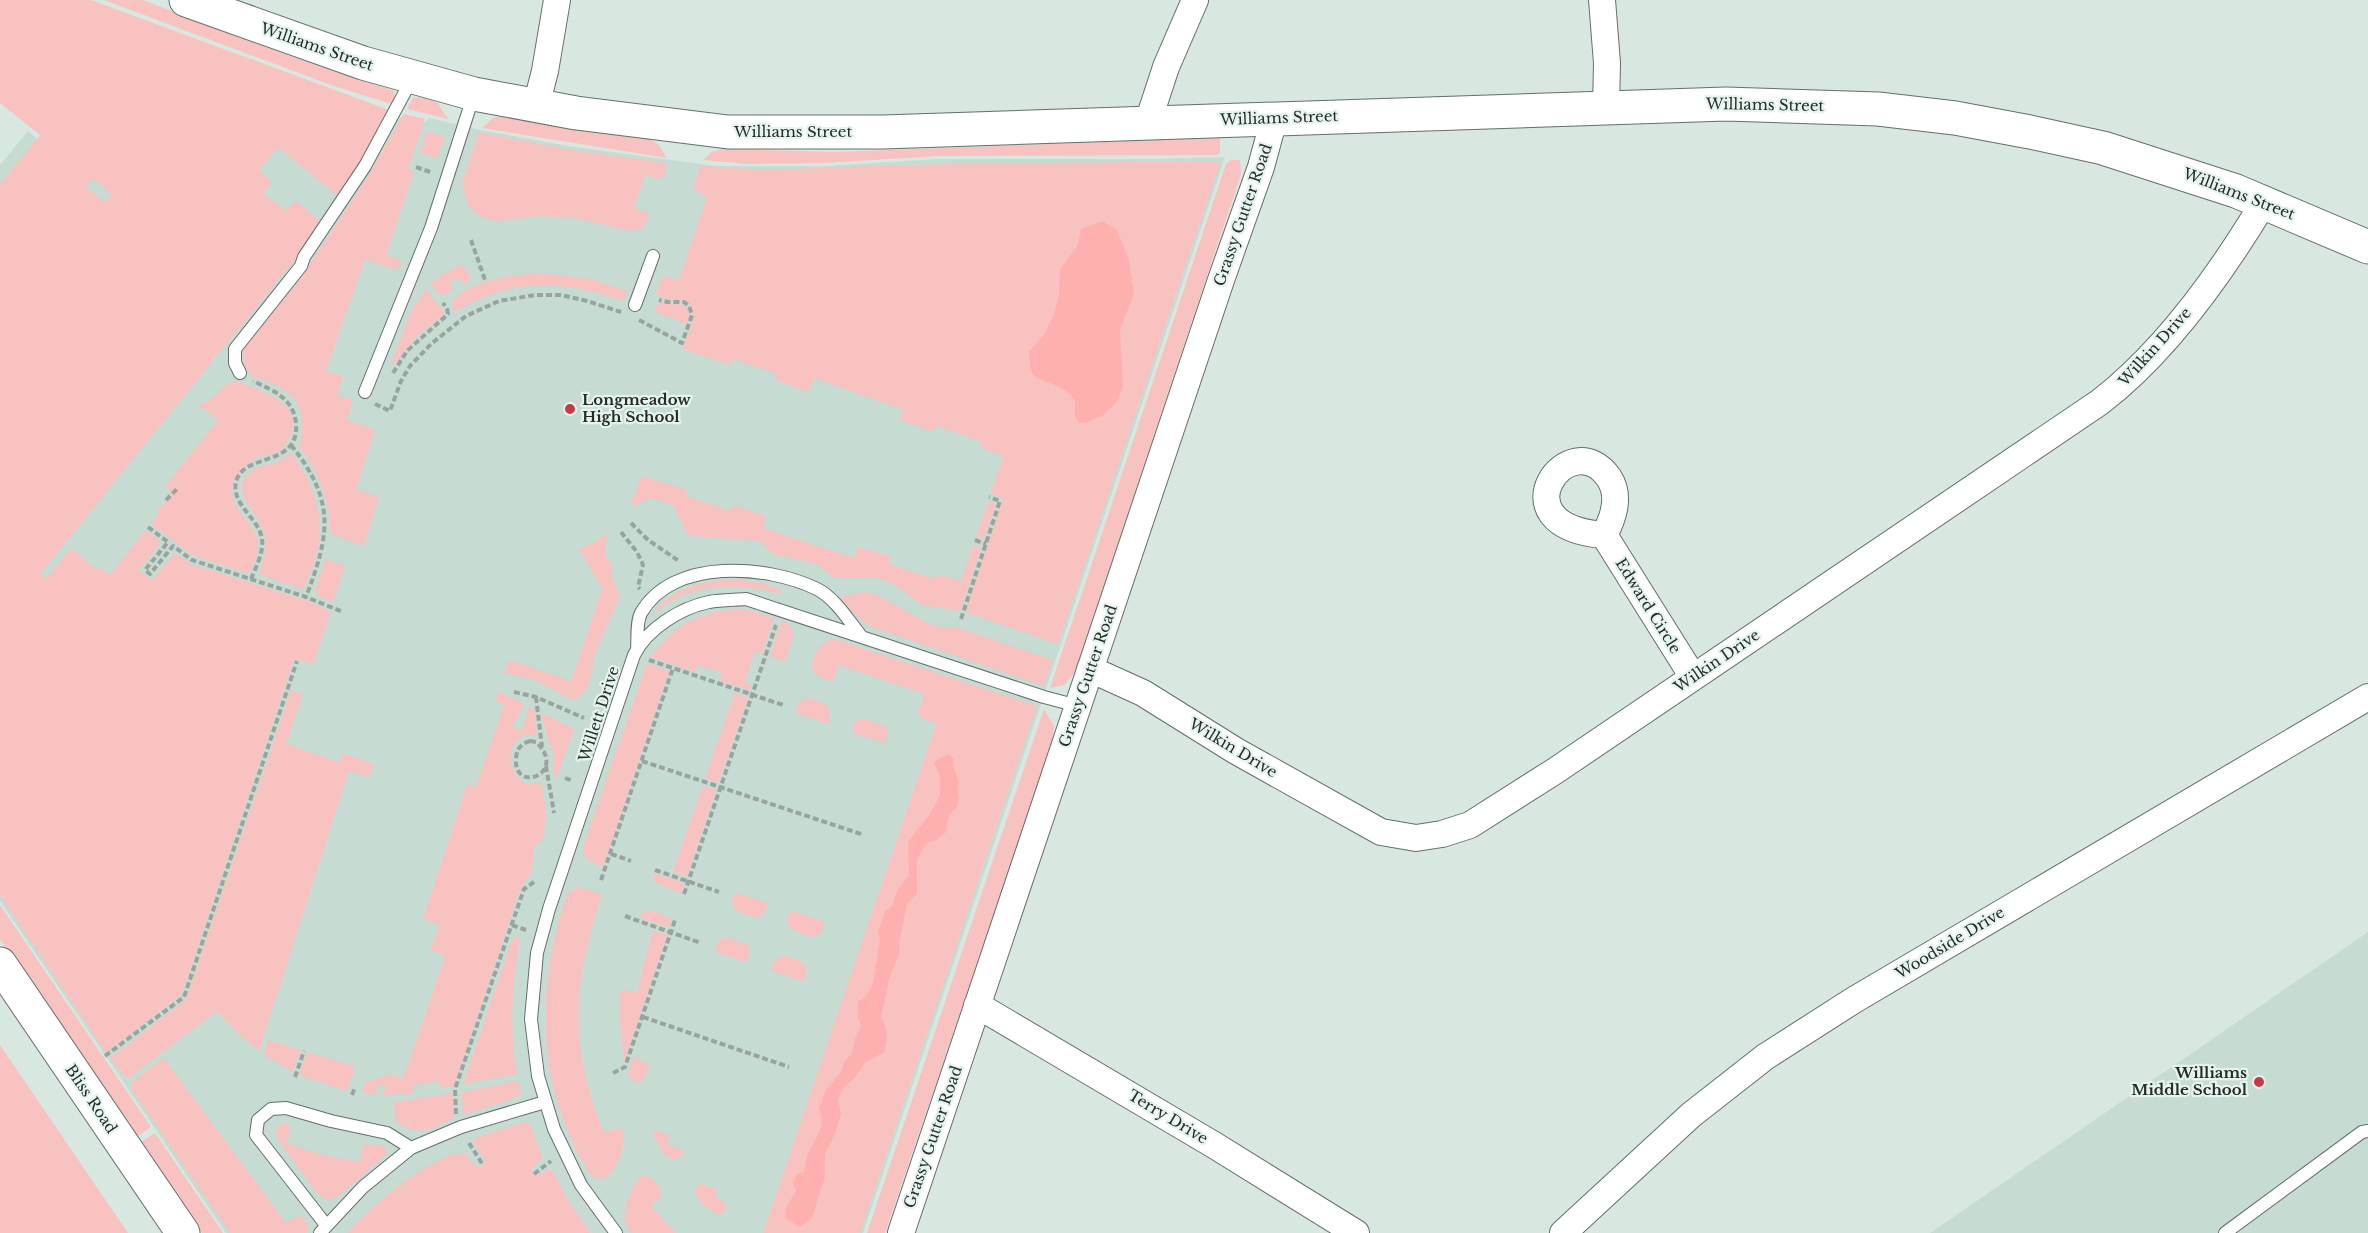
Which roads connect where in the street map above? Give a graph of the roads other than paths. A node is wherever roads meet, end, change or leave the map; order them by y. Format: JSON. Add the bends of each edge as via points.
{"nodes":[{"id":1,"x":186,"y":0,"type":"edge"},
{"id":2,"x":557,"y":0,"type":"edge"},
{"id":3,"x":1195,"y":0,"type":"edge"},
{"id":4,"x":1602,"y":0,"type":"edge"},
{"id":5,"x":413,"y":78,"type":"junction"},
{"id":6,"x":474,"y":94,"type":"junction"},
{"id":7,"x":536,"y":106,"type":"junction"},
{"id":8,"x":1606,"y":108,"type":"junction"},
{"id":9,"x":1274,"y":119,"type":"junction"},
{"id":10,"x":1148,"y":123,"type":"junction"},
{"id":11,"x":2264,"y":202,"type":"junction"},
{"id":12,"x":2368,"y":247,"type":"edge"},
{"id":13,"x":653,"y":256,"type":"dead end"},
{"id":14,"x":631,"y":309,"type":"road end"},
{"id":15,"x":240,"y":373,"type":"road end"},
{"id":16,"x":365,"y":392,"type":"dead end"},
{"id":17,"x":1604,"y":535,"type":"dead end"},
{"id":18,"x":862,"y":637,"type":"junction"},
{"id":19,"x":637,"y":650,"type":"junction"},
{"id":20,"x":1090,"y":669,"type":"junction"},
{"id":21,"x":1693,"y":677,"type":"junction"},
{"id":22,"x":2368,"y":697,"type":"edge"},
{"id":23,"x":1078,"y":706,"type":"junction"},
{"id":24,"x":0,"y":964,"type":"edge"},
{"id":25,"x":977,"y":1005,"type":"junction"},
{"id":26,"x":545,"y":1102,"type":"junction"},
{"id":27,"x":2368,"y":1131,"type":"edge"},
{"id":28,"x":411,"y":1148,"type":"junction"},
{"id":29,"x":323,"y":1229,"type":"edge"},
{"id":30,"x":183,"y":1233,"type":"edge"},
{"id":31,"x":616,"y":1233,"type":"edge"},
{"id":32,"x":901,"y":1233,"type":"edge"},
{"id":33,"x":1356,"y":1233,"type":"edge"},
{"id":34,"x":1563,"y":1233,"type":"edge"},
{"id":35,"x":2225,"y":1233,"type":"edge"}],
"edges":[{"from":1,"to":5,"type":"main road","name":"Williams Street","via":[[304,44]]},
{"from":2,"to":7,"type":"street"},
{"from":3,"to":10,"type":"street","via":[[1166,67]]},
{"from":4,"to":8,"type":"street"},
{"from":5,"to":6,"type":"main road","name":"Williams Street"},
{"from":5,"to":15,"type":"lane","via":[[365,166],[301,266],[235,349]]},
{"from":6,"to":7,"type":"main road","name":"Williams Street"},
{"from":6,"to":16,"type":"lane","via":[[431,228]]},
{"from":7,"to":10,"type":"main road","name":"Williams Street","via":[[687,128],[791,134]]},
{"from":8,"to":9,"type":"main road","name":"Williams Street"},
{"from":8,"to":11,"type":"main road","name":"Williams Street","via":[[1811,105],[1955,118],[2103,148]]},
{"from":9,"to":10,"type":"main road","name":"Williams Street"},
{"from":9,"to":20,"type":"street","name":"Grassy Gutter Road"},
{"from":11,"to":12,"type":"main road","name":"Williams Street"},
{"from":11,"to":21,"type":"street","name":"Wilkin Drive","via":[[2182,318],[2122,385]]},
{"from":13,"to":14,"type":"lane"},
{"from":17,"to":21,"type":"street","name":"Edward Circle"},
{"from":18,"to":19,"type":"lane","name":"Willett Drive","via":[[746,599],[707,602],[674,616],[648,634]]},
{"from":18,"to":19,"type":"lane","via":[[832,600],[817,589],[770,573],[716,571],[682,580],[651,599],[640,616]]},
{"from":18,"to":23,"type":"lane","name":"Willett Drive"},
{"from":19,"to":26,"type":"lane","name":"Willett Drive","via":[[537,953],[531,1020]]},
{"from":20,"to":21,"type":"street","name":"Wilkin Drive","via":[[1143,693],[1236,751],[1381,832],[1416,838],[1442,834],[1485,817]]},
{"from":20,"to":23,"type":"street","name":"Grassy Gutter Road"},
{"from":22,"to":34,"type":"street","name":"Woodside Drive","via":[[1854,1000],[1765,1057],[1691,1115]]},
{"from":23,"to":25,"type":"street","name":"Grassy Gutter Road"},
{"from":24,"to":30,"type":"main road","name":"Bliss Road"},
{"from":25,"to":32,"type":"street","name":"Grassy Gutter Road"},
{"from":25,"to":33,"type":"street","name":"Terry Drive"},
{"from":26,"to":28,"type":"lane","via":[[461,1127]]},
{"from":26,"to":31,"type":"lane","name":"Willett Drive","via":[[581,1185]]},
{"from":27,"to":35,"type":"lane","via":[[2361,1132]]},
{"from":28,"to":29,"type":"lane","via":[[363,1187]]},
{"from":28,"to":29,"type":"lane","via":[[387,1133],[286,1108],[271,1109],[258,1119],[256,1135]]}]}
